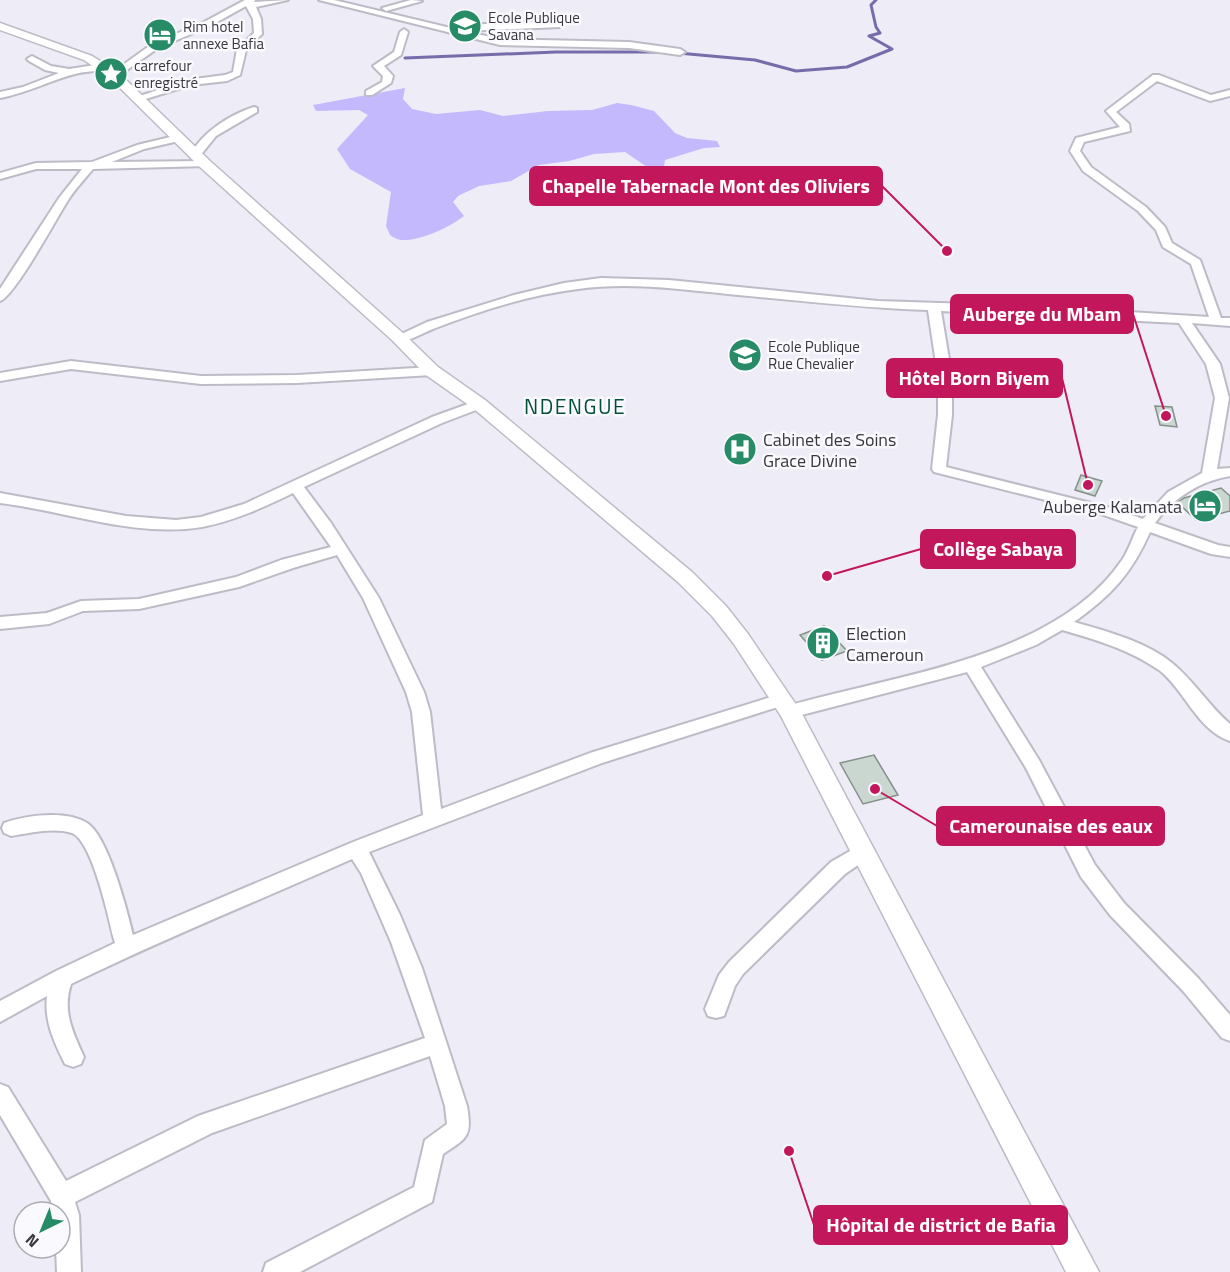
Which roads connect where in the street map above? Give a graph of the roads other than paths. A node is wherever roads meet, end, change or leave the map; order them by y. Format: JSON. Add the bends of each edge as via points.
{"nodes":[{"id":1,"x":284,"y":0,"type":"edge"},
{"id":2,"x":323,"y":0,"type":"edge"},
{"id":3,"x":419,"y":0,"type":"edge"},
{"id":4,"x":373,"y":2,"type":"dead end"},
{"id":5,"x":251,"y":3,"type":"edge"},
{"id":6,"x":390,"y":14,"type":"junction"},
{"id":7,"x":560,"y":24,"type":"dead end"},
{"id":8,"x":1,"y":27,"type":"edge"},
{"id":9,"x":434,"y":28,"type":"junction"},
{"id":10,"x":445,"y":29,"type":"junction"},
{"id":11,"x":397,"y":30,"type":"junction"},
{"id":12,"x":680,"y":52,"type":"dead end"},
{"id":13,"x":32,"y":59,"type":"dead end"},
{"id":14,"x":67,"y":71,"type":"junction"},
{"id":15,"x":108,"y":71,"type":"junction"},
{"id":16,"x":369,"y":93,"type":"dead end"},
{"id":17,"x":1230,"y":93,"type":"edge"},
{"id":18,"x":0,"y":95,"type":"edge"},
{"id":19,"x":139,"y":98,"type":"junction"},
{"id":20,"x":254,"y":110,"type":"dead end"},
{"id":21,"x":179,"y":138,"type":"junction"},
{"id":22,"x":200,"y":160,"type":"junction"},
{"id":23,"x":89,"y":167,"type":"junction"},
{"id":24,"x":0,"y":176,"type":"edge"},
{"id":25,"x":0,"y":297,"type":"edge"},
{"id":26,"x":934,"y":308,"type":"junction"},
{"id":27,"x":1183,"y":319,"type":"junction"},
{"id":28,"x":1216,"y":321,"type":"junction"},
{"id":29,"x":1230,"y":321,"type":"edge"},
{"id":30,"x":399,"y":338,"type":"junction"},
{"id":31,"x":432,"y":371,"type":"junction"},
{"id":32,"x":0,"y":377,"type":"edge"},
{"id":33,"x":479,"y":404,"type":"junction"},
{"id":34,"x":1230,"y":472,"type":"edge"},
{"id":35,"x":1209,"y":475,"type":"junction"},
{"id":36,"x":296,"y":486,"type":"junction"},
{"id":37,"x":0,"y":498,"type":"edge"},
{"id":38,"x":1146,"y":525,"type":"junction"},
{"id":39,"x":341,"y":549,"type":"junction"},
{"id":40,"x":1230,"y":552,"type":"edge"},
{"id":41,"x":0,"y":623,"type":"edge"},
{"id":42,"x":1060,"y":624,"type":"junction"},
{"id":43,"x":971,"y":665,"type":"junction"},
{"id":44,"x":785,"y":706,"type":"junction"},
{"id":45,"x":1230,"y":734,"type":"edge"},
{"id":46,"x":433,"y":820,"type":"junction"},
{"id":47,"x":11,"y":828,"type":"dead end"},
{"id":48,"x":354,"y":850,"type":"junction"},
{"id":49,"x":864,"y":851,"type":"junction"},
{"id":50,"x":126,"y":947,"type":"junction"},
{"id":51,"x":63,"y":977,"type":"junction"},
{"id":52,"x":716,"y":1009,"type":"dead end"},
{"id":53,"x":0,"y":1012,"type":"edge"},
{"id":54,"x":1230,"y":1031,"type":"edge"},
{"id":55,"x":437,"y":1044,"type":"junction"},
{"id":56,"x":73,"y":1057,"type":"dead end"},
{"id":57,"x":0,"y":1094,"type":"edge"},
{"id":58,"x":61,"y":1196,"type":"junction"},
{"id":59,"x":69,"y":1272,"type":"edge"},
{"id":60,"x":275,"y":1272,"type":"edge"},
{"id":61,"x":1083,"y":1272,"type":"edge"}],
"edges":[{"from":1,"to":5,"type":"street"},
{"from":2,"to":6,"type":"street"},
{"from":3,"to":6,"type":"street"},
{"from":4,"to":6,"type":"street"},
{"from":5,"to":15,"type":"street"},
{"from":5,"to":19,"type":"street","via":[[258,34],[242,49],[237,73]]},
{"from":6,"to":9,"type":"street"},
{"from":6,"to":11,"type":"street","via":[[389,24]]},
{"from":7,"to":10,"type":"street"},
{"from":8,"to":15,"type":"main road","via":[[73,52]]},
{"from":9,"to":10,"type":"street"},
{"from":9,"to":11,"type":"street"},
{"from":10,"to":12,"type":"street","via":[[507,43],[629,45]]},
{"from":11,"to":16,"type":"street","via":[[398,53],[378,66],[388,76],[386,83]]},
{"from":13,"to":14,"type":"street","via":[[48,68]]},
{"from":14,"to":15,"type":"street"},
{"from":14,"to":18,"type":"street","via":[[21,91]]},
{"from":15,"to":19,"type":"main road"},
{"from":17,"to":28,"type":"street","via":[[1210,98],[1156,77],[1111,111],[1126,129],[1080,140],[1075,152],[1087,169],[1142,209],[1161,229],[1167,245],[1196,262]]},
{"from":19,"to":21,"type":"main road"},
{"from":20,"to":22,"type":"street","via":[[210,135],[199,146]]},
{"from":21,"to":22,"type":"main road"},
{"from":21,"to":23,"type":"street","via":[[141,147]]},
{"from":22,"to":23,"type":"street"},
{"from":22,"to":30,"type":"main road"},
{"from":23,"to":24,"type":"street","via":[[28,167]]},
{"from":23,"to":25,"type":"street","via":[[64,198]]},
{"from":26,"to":27,"type":"street"},
{"from":26,"to":30,"type":"street","via":[[669,284],[601,282],[518,298]]},
{"from":26,"to":38,"type":"street","via":[[945,377],[939,469],[1056,497]]},
{"from":27,"to":28,"type":"street"},
{"from":27,"to":35,"type":"street","via":[[1213,364],[1222,398]]},
{"from":28,"to":29,"type":"street"},
{"from":30,"to":31,"type":"main road"},
{"from":31,"to":32,"type":"street","via":[[201,380],[71,365]]},
{"from":31,"to":33,"type":"main road"},
{"from":33,"to":36,"type":"street"},
{"from":33,"to":44,"type":"main road","via":[[692,583],[741,639]]},
{"from":34,"to":35,"type":"street"},
{"from":35,"to":38,"type":"street","via":[[1177,492]]},
{"from":36,"to":37,"type":"street","via":[[234,512],[187,523],[141,521]]},
{"from":36,"to":39,"type":"street"},
{"from":38,"to":40,"type":"street"},
{"from":38,"to":42,"type":"street","via":[[1128,563],[1113,581]]},
{"from":39,"to":41,"type":"street","via":[[239,582],[139,604],[81,606],[49,618]]},
{"from":39,"to":46,"type":"street","via":[[371,598],[422,712]]},
{"from":42,"to":43,"type":"street"},
{"from":42,"to":45,"type":"street","via":[[1116,639],[1166,667]]},
{"from":43,"to":44,"type":"street","via":[[818,703]]},
{"from":43,"to":54,"type":"street","via":[[1033,765],[1088,871],[1117,909]]},
{"from":44,"to":46,"type":"street","via":[[596,758]]},
{"from":44,"to":49,"type":"main road"},
{"from":46,"to":48,"type":"street"},
{"from":47,"to":50,"type":"street","via":[[63,824],[83,828],[105,871]]},
{"from":48,"to":50,"type":"street"},
{"from":48,"to":55,"type":"street","via":[[370,870],[389,910]]},
{"from":49,"to":52,"type":"street","via":[[838,868],[736,968],[726,981]]},
{"from":49,"to":61,"type":"main road"},
{"from":50,"to":51,"type":"street"},
{"from":51,"to":53,"type":"street"},
{"from":51,"to":56,"type":"street","via":[[55,1009],[61,1034]]},
{"from":55,"to":58,"type":"street","via":[[206,1124]]},
{"from":55,"to":60,"type":"street","via":[[459,1126],[433,1148],[424,1194]]},
{"from":57,"to":58,"type":"street"},
{"from":58,"to":59,"type":"street","via":[[67,1215]]}]}
